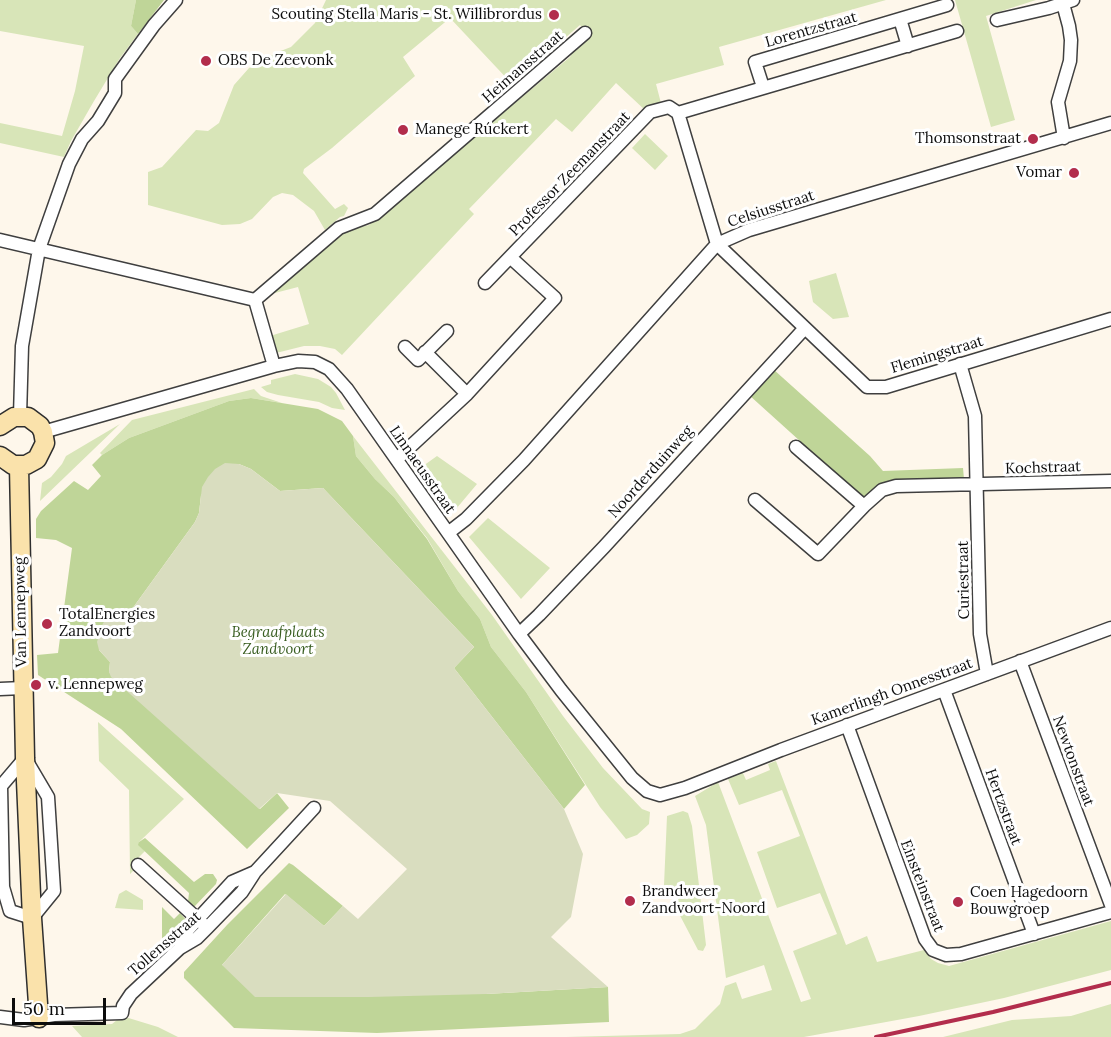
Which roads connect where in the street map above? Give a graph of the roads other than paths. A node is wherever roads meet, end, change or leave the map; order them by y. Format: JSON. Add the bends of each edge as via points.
{"nodes":[{"id":1,"x":176,"y":0,"type":"edge"},
{"id":2,"x":1065,"y":1,"type":"edge"},
{"id":3,"x":947,"y":5,"type":"dead end"},
{"id":4,"x":900,"y":19,"type":"junction"},
{"id":5,"x":997,"y":21,"type":"dead end"},
{"id":6,"x":957,"y":31,"type":"dead end"},
{"id":7,"x":585,"y":33,"type":"dead end"},
{"id":8,"x":908,"y":46,"type":"junction"},
{"id":9,"x":763,"y":87,"type":"junction"},
{"id":10,"x":678,"y":113,"type":"junction"},
{"id":11,"x":1111,"y":123,"type":"edge"},
{"id":12,"x":1064,"y":138,"type":"junction"},
{"id":13,"x":0,"y":240,"type":"edge"},
{"id":14,"x":717,"y":244,"type":"junction"},
{"id":15,"x":39,"y":249,"type":"junction"},
{"id":16,"x":510,"y":257,"type":"junction"},
{"id":17,"x":485,"y":283,"type":"dead end"},
{"id":18,"x":255,"y":300,"type":"junction"},
{"id":19,"x":1111,"y":319,"type":"edge"},
{"id":20,"x":804,"y":329,"type":"junction"},
{"id":21,"x":447,"y":331,"type":"dead end"},
{"id":22,"x":405,"y":347,"type":"dead end"},
{"id":23,"x":425,"y":352,"type":"junction"},
{"id":24,"x":960,"y":364,"type":"junction"},
{"id":25,"x":274,"y":366,"type":"junction"},
{"id":26,"x":467,"y":394,"type":"junction"},
{"id":27,"x":20,"y":416,"type":"junction"},
{"id":28,"x":0,"y":426,"type":"edge"},
{"id":29,"x":43,"y":432,"type":"junction"},
{"id":30,"x":796,"y":447,"type":"dead end"},
{"id":31,"x":0,"y":456,"type":"edge"},
{"id":32,"x":397,"y":459,"type":"junction"},
{"id":33,"x":19,"y":466,"type":"junction"},
{"id":34,"x":1111,"y":481,"type":"edge"},
{"id":35,"x":977,"y":485,"type":"junction"},
{"id":36,"x":755,"y":500,"type":"dead end"},
{"id":37,"x":864,"y":506,"type":"junction"},
{"id":38,"x":448,"y":533,"type":"junction"},
{"id":39,"x":1111,"y":628,"type":"edge"},
{"id":40,"x":519,"y":633,"type":"junction"},
{"id":41,"x":1020,"y":661,"type":"junction"},
{"id":42,"x":987,"y":674,"type":"junction"},
{"id":43,"x":23,"y":688,"type":"junction"},
{"id":44,"x":0,"y":689,"type":"edge"},
{"id":45,"x":944,"y":690,"type":"junction"},
{"id":46,"x":847,"y":725,"type":"junction"},
{"id":47,"x":25,"y":758,"type":"junction"},
{"id":48,"x":685,"y":788,"type":"joint"},
{"id":49,"x":314,"y":808,"type":"dead end"},
{"id":50,"x":138,"y":865,"type":"dead end"},
{"id":51,"x":1111,"y":905,"type":"edge"},
{"id":52,"x":1111,"y":912,"type":"edge"},
{"id":53,"x":32,"y":918,"type":"junction"},
{"id":54,"x":202,"y":923,"type":"junction"},
{"id":55,"x":1034,"y":934,"type":"junction"},
{"id":56,"x":0,"y":1017,"type":"edge"},
{"id":57,"x":39,"y":1018,"type":"junction"}],
"edges":[{"from":1,"to":15,"type":"street","via":[[115,79],[115,93],[69,164]]},
{"from":2,"to":5,"type":"street"},
{"from":2,"to":12,"type":"street","via":[[1071,46],[1058,102]]},
{"from":3,"to":4,"type":"street","name":"Lorentzstraat"},
{"from":4,"to":8,"type":"street"},
{"from":4,"to":9,"type":"street","name":"Lorentzstraat","via":[[755,62]]},
{"from":6,"to":8,"type":"street"},
{"from":7,"to":18,"type":"street","name":"Heimansstraat","via":[[375,214],[339,228]]},
{"from":8,"to":9,"type":"street"},
{"from":9,"to":10,"type":"street"},
{"from":10,"to":14,"type":"street"},
{"from":10,"to":16,"type":"street","name":"Professor Zeemanstraat","via":[[669,107],[650,112]]},
{"from":11,"to":12,"type":"street","name":"Celsiusstraat"},
{"from":12,"to":14,"type":"street","name":"Celsiusstraat","via":[[749,230]]},
{"from":13,"to":15,"type":"street"},
{"from":14,"to":20,"type":"street","name":"Flemingstraat"},
{"from":14,"to":38,"type":"street","name":"Celsiusstraat","via":[[524,460]]},
{"from":15,"to":18,"type":"street"},
{"from":15,"to":27,"type":"street","via":[[22,346]]},
{"from":16,"to":17,"type":"street","name":"Professor Zeemanstraat"},
{"from":16,"to":26,"type":"street","name":"Professor Zeemanstraat","via":[[555,298]]},
{"from":18,"to":25,"type":"street"},
{"from":19,"to":24,"type":"street","name":"Flemingstraat"},
{"from":20,"to":24,"type":"street","name":"Flemingstraat","via":[[867,387],[886,387]]},
{"from":20,"to":40,"type":"street","name":"Noorderduinweg","via":[[571,582]]},
{"from":21,"to":23,"type":"street"},
{"from":22,"to":23,"type":"street","via":[[418,360]]},
{"from":23,"to":26,"type":"street"},
{"from":24,"to":35,"type":"street","name":"Curiestraat","via":[[975,416]]},
{"from":25,"to":29,"type":"street","name":"Linnaeusstraat"},
{"from":25,"to":32,"type":"street","name":"Linnaeusstraat","via":[[298,361],[315,362],[329,369]]},
{"from":26,"to":32,"type":"street","name":"Professor Zeemanstraat"},
{"from":27,"to":28,"type":"main road"},
{"from":27,"to":29,"type":"main road","via":[[34,420]]},
{"from":29,"to":33,"type":"main road","via":[[42,453],[32,463]]},
{"from":30,"to":37,"type":"street"},
{"from":31,"to":33,"type":"main road"},
{"from":32,"to":38,"type":"street","name":"Linnaeusstraat"},
{"from":33,"to":43,"type":"main road","name":"Van Lennepweg"},
{"from":34,"to":35,"type":"street","name":"Kochstraat"},
{"from":35,"to":37,"type":"street","via":[[896,486],[882,490]]},
{"from":35,"to":42,"type":"street","name":"Curiestraat","via":[[980,634]]},
{"from":36,"to":37,"type":"street","via":[[818,554]]},
{"from":38,"to":40,"type":"street","name":"Linnaeusstraat"},
{"from":39,"to":41,"type":"street","name":"Kamerlingh Onnesstraat"},
{"from":40,"to":48,"type":"street","name":"Linnaeusstraat","via":[[638,785],[660,795]]},
{"from":41,"to":42,"type":"street","name":"Kamerlingh Onnesstraat"},
{"from":41,"to":51,"type":"street","name":"Newtonstraat"},
{"from":42,"to":45,"type":"street","name":"Kamerlingh Onnesstraat"},
{"from":43,"to":44,"type":"street"},
{"from":43,"to":47,"type":"main road","name":"Van Lennepweg"},
{"from":45,"to":46,"type":"street","name":"Kamerlingh Onnesstraat"},
{"from":45,"to":55,"type":"street","name":"Hertzstraat"},
{"from":46,"to":48,"type":"street","name":"Kamerlingh Onnesstraat"},
{"from":46,"to":55,"type":"street","name":"Einsteinstraat","via":[[929,945],[938,953],[953,956]]},
{"from":47,"to":53,"type":"main road","name":"Van Lennepweg"},
{"from":47,"to":53,"type":"street","via":[[1,786],[3,887],[10,911]]},
{"from":49,"to":54,"type":"street","name":"Tollensstraat","via":[[255,872],[242,892]]},
{"from":50,"to":54,"type":"street"},
{"from":52,"to":55,"type":"street","name":"Einsteinstraat"},
{"from":53,"to":57,"type":"main road","name":"Van Lennepweg"},
{"from":54,"to":57,"type":"street","name":"Tollensstraat","via":[[196,938],[131,994],[122,1013]]},
{"from":56,"to":57,"type":"street","name":"Tollensstraat"}]}
